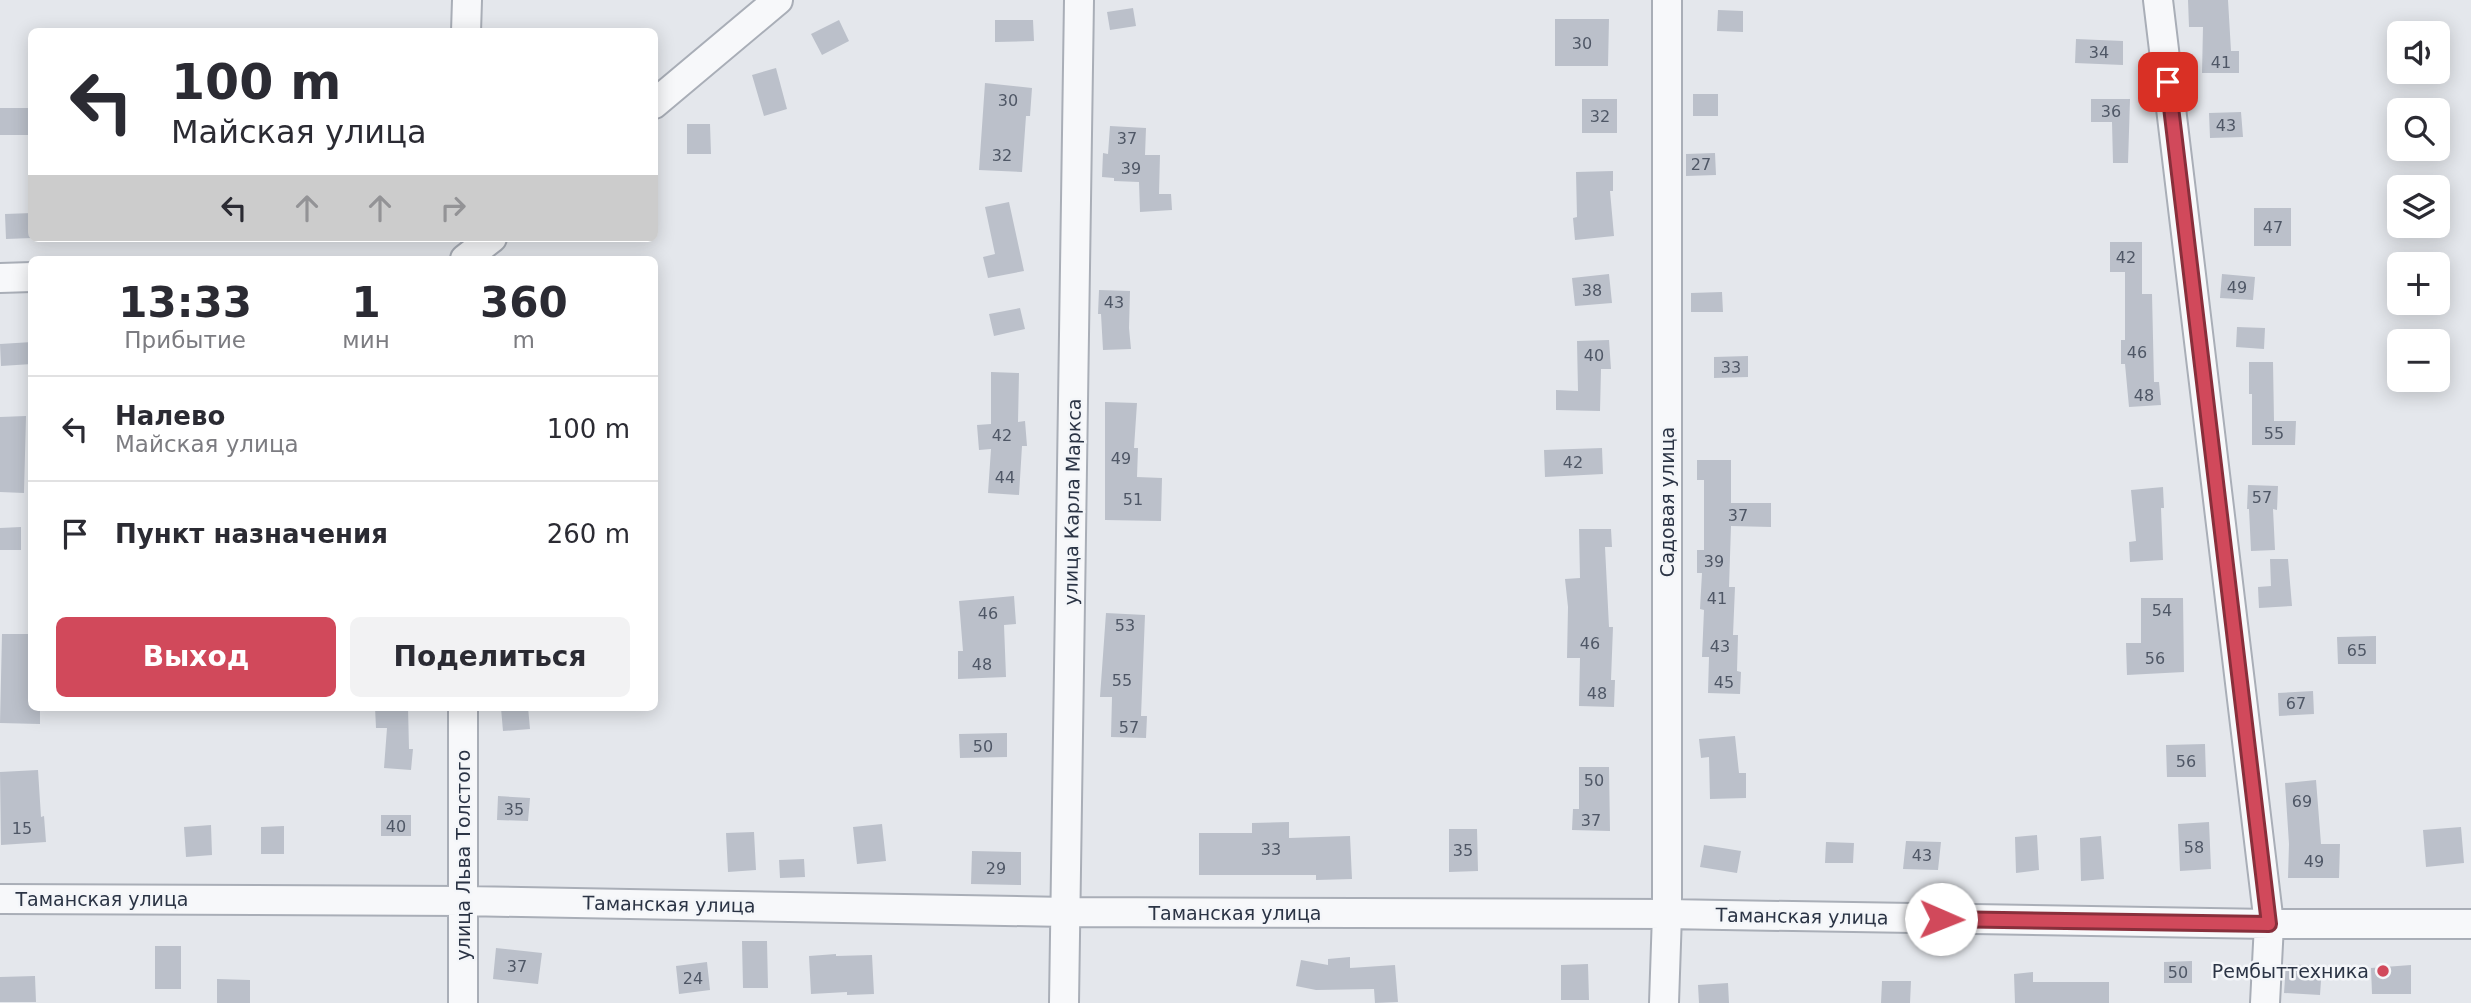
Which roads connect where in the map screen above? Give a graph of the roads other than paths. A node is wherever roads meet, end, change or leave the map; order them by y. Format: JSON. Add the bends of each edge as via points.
{"nodes":[{"id":1,"x":467,"y":0,"type":"edge"},
{"id":2,"x":778,"y":0,"type":"edge"},
{"id":3,"x":1079,"y":0,"type":"edge"},
{"id":4,"x":1667,"y":0,"type":"edge"},
{"id":5,"x":2158,"y":0,"type":"edge"},
{"id":6,"x":466,"y":28,"type":"edge"},
{"id":7,"x":658,"y":101,"type":"edge"},
{"id":8,"x":487,"y":242,"type":"edge"},
{"id":9,"x":468,"y":256,"type":"edge"},
{"id":10,"x":28,"y":277,"type":"edge"},
{"id":11,"x":0,"y":278,"type":"edge"},
{"id":12,"x":463,"y":711,"type":"edge"},
{"id":13,"x":0,"y":899,"type":"edge"},
{"id":14,"x":462,"y":901,"type":"junction"},
{"id":15,"x":1066,"y":912,"type":"junction"},
{"id":16,"x":1667,"y":914,"type":"junction"},
{"id":17,"x":2269,"y":924,"type":"junction"},
{"id":18,"x":2471,"y":924,"type":"edge"},
{"id":19,"x":463,"y":1003,"type":"edge"},
{"id":20,"x":1064,"y":1003,"type":"edge"},
{"id":21,"x":1664,"y":1003,"type":"edge"},
{"id":22,"x":2265,"y":1003,"type":"edge"}],
"edges":[{"from":1,"to":6,"type":"street"},
{"from":2,"to":7,"type":"street"},
{"from":3,"to":15,"type":"street","name":"улица Карла Маркса"},
{"from":4,"to":16,"type":"street","name":"Садовая улица"},
{"from":5,"to":17,"type":"street"},
{"from":8,"to":9,"type":"street"},
{"from":10,"to":11,"type":"street"},
{"from":12,"to":14,"type":"street","name":"улица Льва Толстого"},
{"from":13,"to":14,"type":"street","name":"Таманская улица"},
{"from":14,"to":15,"type":"street","name":"Таманская улица"},
{"from":14,"to":19,"type":"street","name":"улица Льва Толстого"},
{"from":15,"to":16,"type":"street","name":"Таманская улица"},
{"from":15,"to":20,"type":"street","name":"улица Карла Маркса"},
{"from":16,"to":17,"type":"street","name":"Таманская улица"},
{"from":16,"to":21,"type":"street","name":"Садовая улица"},
{"from":17,"to":18,"type":"street","name":"Таманская улица"},
{"from":17,"to":22,"type":"street"}]}
